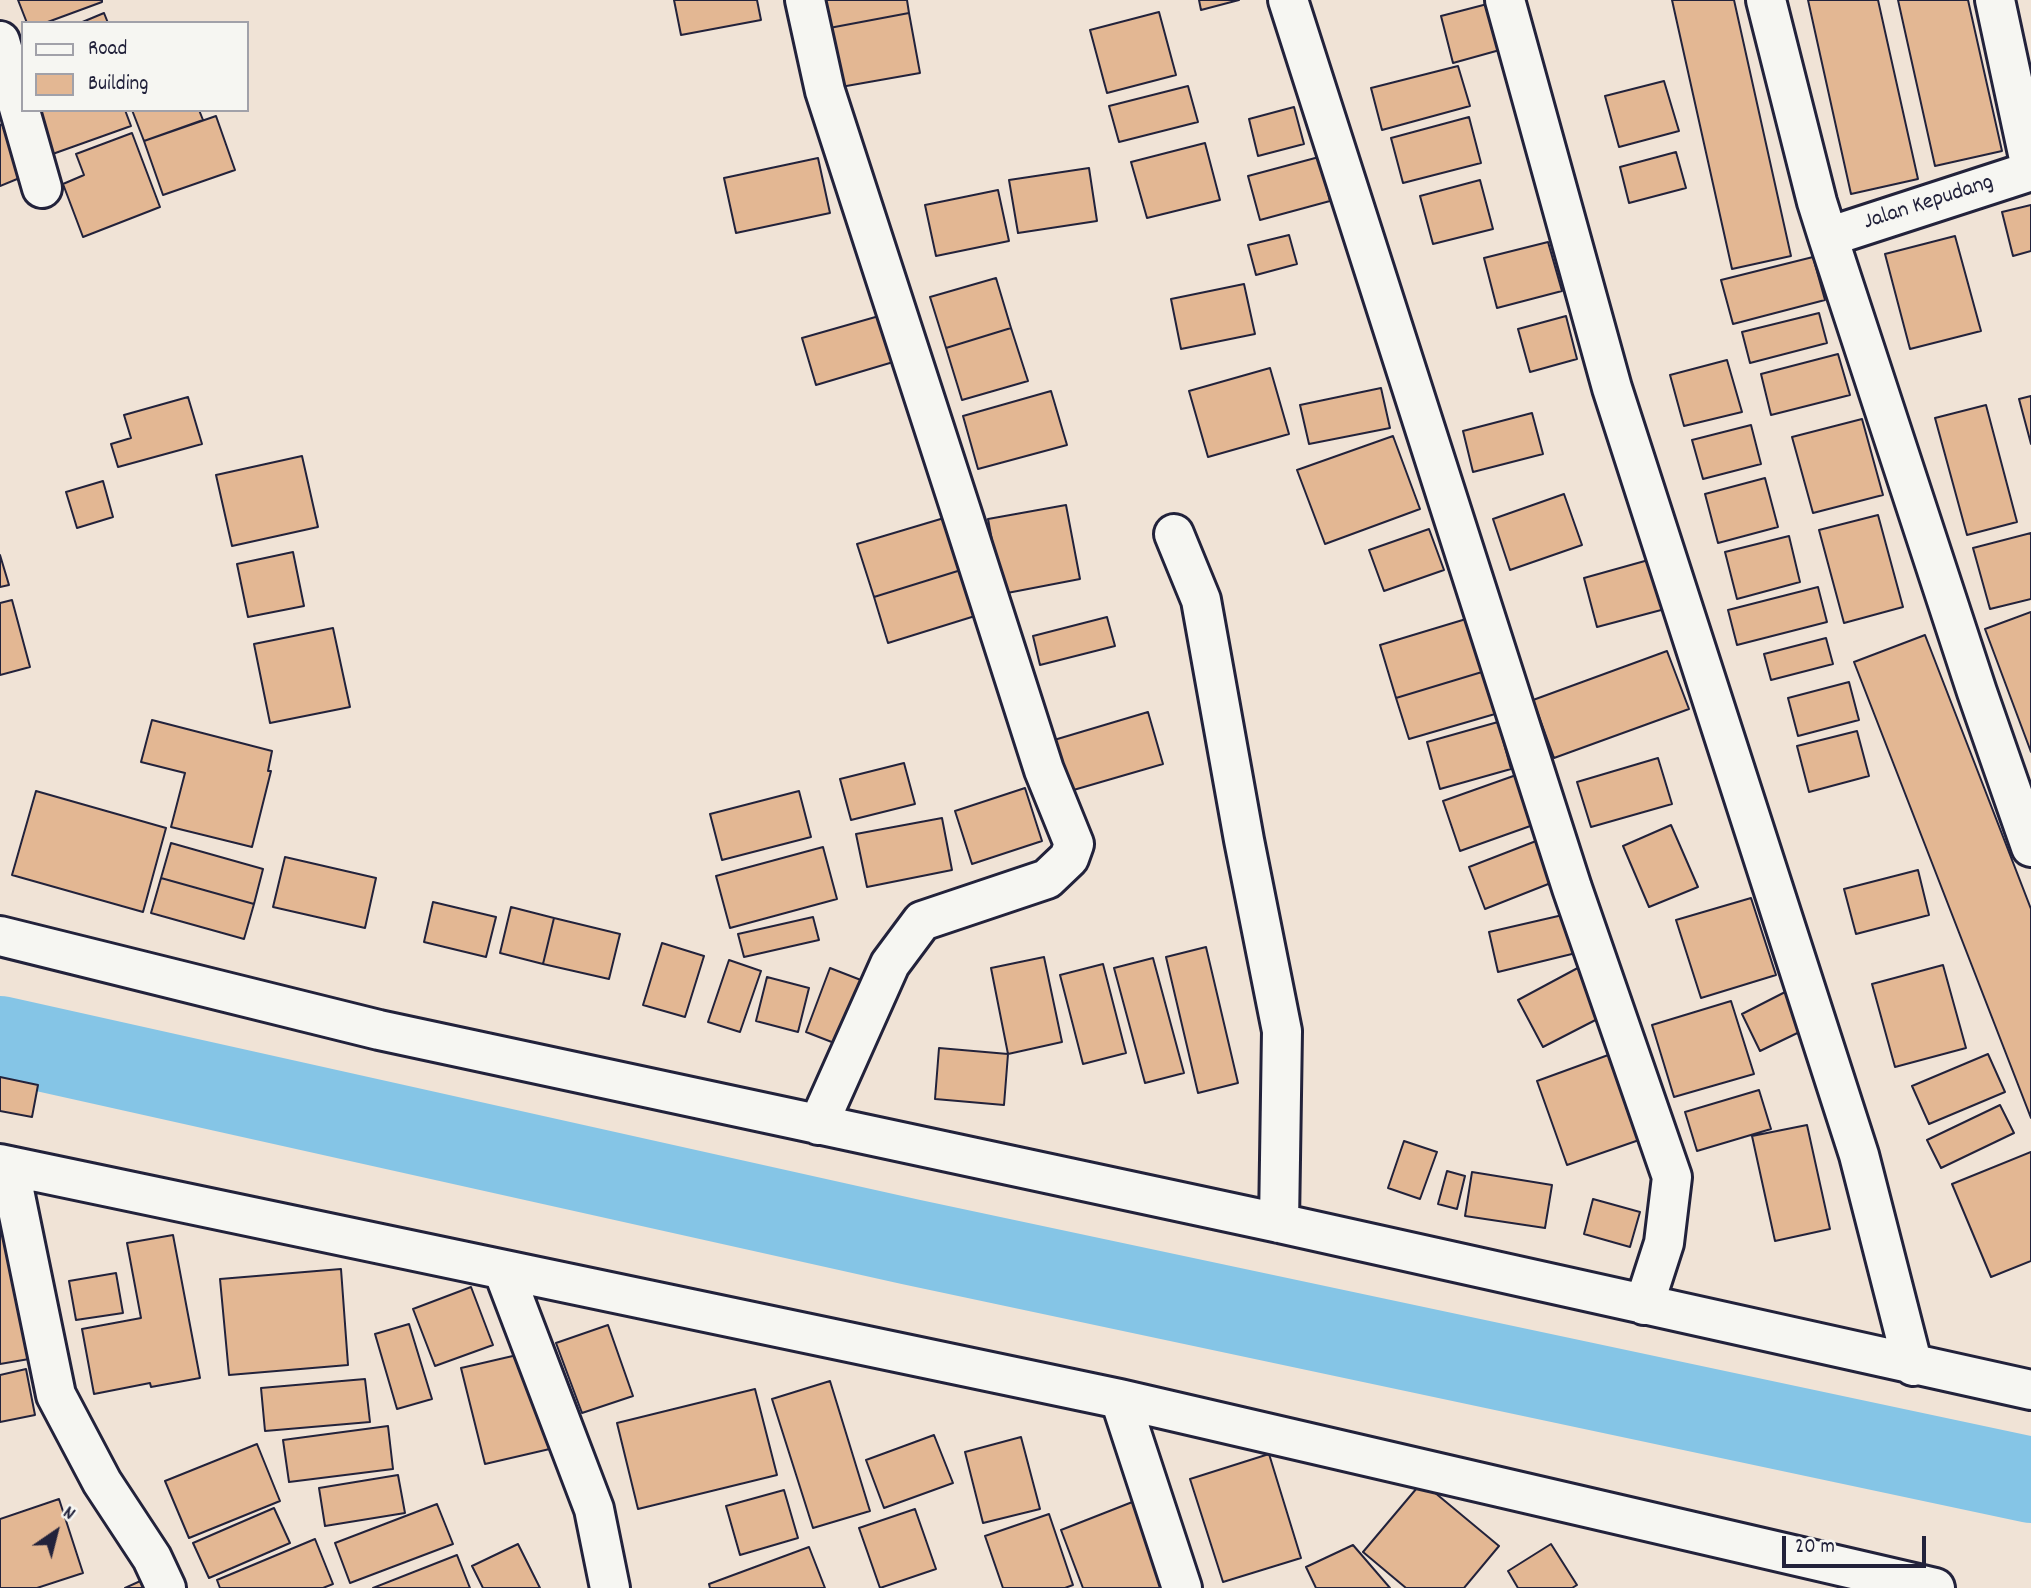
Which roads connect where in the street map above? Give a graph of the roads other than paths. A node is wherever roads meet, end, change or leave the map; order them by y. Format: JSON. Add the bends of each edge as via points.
{"nodes":[{"id":1,"x":806,"y":0,"type":"edge"},
{"id":2,"x":1288,"y":0,"type":"edge"},
{"id":3,"x":1505,"y":0,"type":"edge"},
{"id":4,"x":1766,"y":0,"type":"edge"},
{"id":5,"x":1995,"y":0,"type":"edge"},
{"id":6,"x":0,"y":41,"type":"edge"},
{"id":7,"x":2031,"y":169,"type":"edge"},
{"id":8,"x":42,"y":188,"type":"dead end"},
{"id":9,"x":1828,"y":237,"type":"junction"},
{"id":10,"x":1174,"y":534,"type":"dead end"},
{"id":11,"x":2031,"y":847,"type":"edge"},
{"id":12,"x":0,"y":936,"type":"edge"},
{"id":13,"x":818,"y":1125,"type":"junction"},
{"id":14,"x":5,"y":1165,"type":"edge"},
{"id":15,"x":1279,"y":1223,"type":"junction"},
{"id":16,"x":503,"y":1270,"type":"junction"},
{"id":17,"x":1644,"y":1305,"type":"junction"},
{"id":18,"x":1913,"y":1366,"type":"junction"},
{"id":19,"x":2031,"y":1390,"type":"edge"},
{"id":20,"x":1120,"y":1399,"type":"junction"},
{"id":21,"x":166,"y":1588,"type":"edge"},
{"id":22,"x":610,"y":1588,"type":"edge"},
{"id":23,"x":1182,"y":1588,"type":"edge"},
{"id":24,"x":1935,"y":1588,"type":"edge"}],
"edges":[{"from":1,"to":13,"type":"street","via":[[825,91],[1044,770],[1074,844],[1069,858],[1047,879],[922,921],[890,964]]},
{"from":2,"to":17,"type":"street","via":[[1572,888],[1672,1177],[1664,1243]]},
{"from":3,"to":18,"type":"street","via":[[1612,388],[1859,1155]]},
{"from":4,"to":9,"type":"street"},
{"from":5,"to":7,"type":"street"},
{"from":6,"to":8,"type":"street"},
{"from":7,"to":9,"type":"street","name":"Jalan Kepudang"},
{"from":9,"to":11,"type":"street"},
{"from":10,"to":15,"type":"street","via":[[1201,600],[1282,1031]]},
{"from":12,"to":13,"type":"street","via":[[379,1030]]},
{"from":13,"to":15,"type":"street"},
{"from":14,"to":16,"type":"street"},
{"from":14,"to":21,"type":"street","via":[[56,1395]]},
{"from":15,"to":17,"type":"street"},
{"from":16,"to":20,"type":"street"},
{"from":16,"to":22,"type":"street","via":[[594,1509]]},
{"from":17,"to":18,"type":"street"},
{"from":18,"to":19,"type":"street"},
{"from":20,"to":23,"type":"street"},
{"from":20,"to":24,"type":"street"}]}
